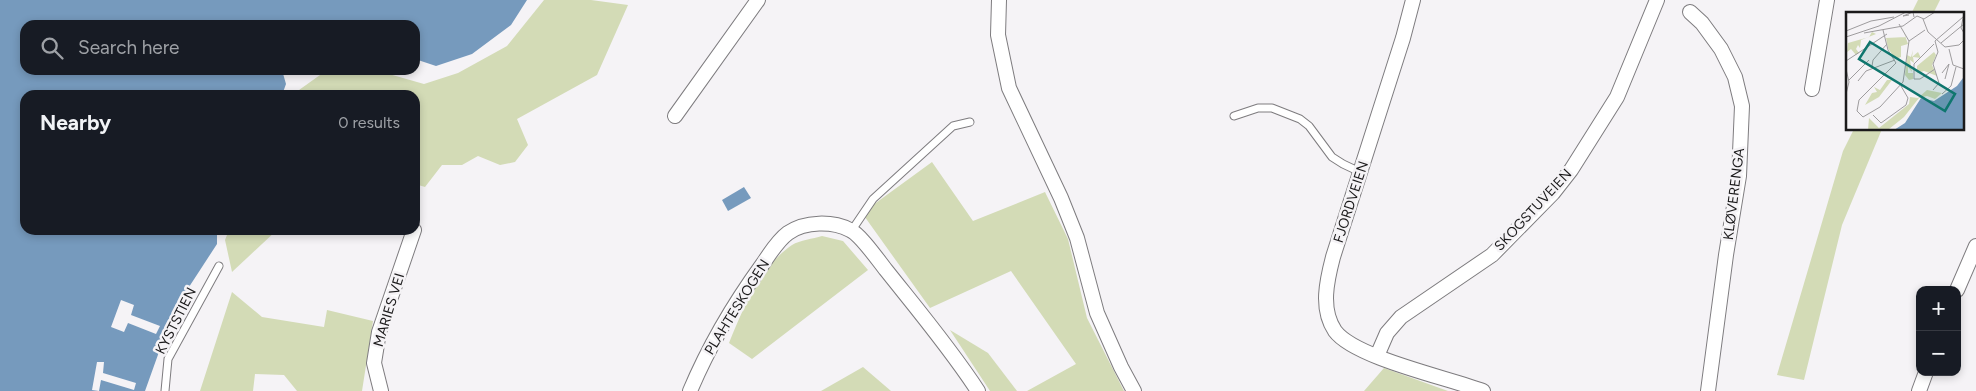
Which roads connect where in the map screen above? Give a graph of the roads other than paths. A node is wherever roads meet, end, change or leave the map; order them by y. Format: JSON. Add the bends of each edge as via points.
{"nodes":[{"id":1,"x":758,"y":0,"type":"edge"},
{"id":2,"x":999,"y":0,"type":"edge"},
{"id":3,"x":1413,"y":0,"type":"edge"},
{"id":4,"x":1657,"y":0,"type":"edge"},
{"id":5,"x":1827,"y":0,"type":"edge"},
{"id":6,"x":1690,"y":12,"type":"dead end"},
{"id":7,"x":1812,"y":90,"type":"dead end"},
{"id":8,"x":675,"y":116,"type":"dead end"},
{"id":9,"x":1234,"y":116,"type":"dead end"},
{"id":10,"x":970,"y":122,"type":"dead end"},
{"id":11,"x":1360,"y":172,"type":"junction"},
{"id":12,"x":852,"y":230,"type":"junction"},
{"id":13,"x":412,"y":235,"type":"edge"},
{"id":14,"x":1976,"y":246,"type":"edge"},
{"id":15,"x":219,"y":266,"type":"dead end"},
{"id":16,"x":1959,"y":286,"type":"edge"},
{"id":17,"x":1377,"y":356,"type":"junction"},
{"id":18,"x":1925,"y":376,"type":"edge"},
{"id":19,"x":165,"y":391,"type":"edge"},
{"id":20,"x":381,"y":391,"type":"edge"},
{"id":21,"x":690,"y":391,"type":"edge"},
{"id":22,"x":978,"y":391,"type":"edge"},
{"id":23,"x":1134,"y":391,"type":"edge"},
{"id":24,"x":1483,"y":391,"type":"edge"},
{"id":25,"x":1708,"y":391,"type":"edge"},
{"id":26,"x":1919,"y":391,"type":"edge"}],
"edges":[{"from":1,"to":8,"type":"street"},
{"from":2,"to":23,"type":"street","via":[[998,36],[1009,88],[1061,198],[1097,313]]},
{"from":3,"to":11,"type":"street","name":"FJORDVEIEN"},
{"from":4,"to":17,"type":"street","name":"SKOGSTUVEIEN","via":[[1617,97],[1553,193],[1492,255],[1401,317],[1387,333]]},
{"from":5,"to":7,"type":"street"},
{"from":6,"to":25,"type":"street","name":"KLØVERENGA","via":[[1721,49],[1736,77],[1742,106],[1739,176]]},
{"from":9,"to":11,"type":"lane","via":[[1258,108],[1272,108],[1300,119],[1332,156]]},
{"from":10,"to":12,"type":"lane","via":[[953,126],[879,193],[862,212]]},
{"from":11,"to":17,"type":"street","name":"FJORDVEIEN","via":[[1327,282],[1326,309],[1335,330],[1353,346]]},
{"from":12,"to":21,"type":"street","name":"PLAHTESKOGEN","via":[[808,224],[788,233],[720,328]]},
{"from":12,"to":22,"type":"street","via":[[930,325]]},
{"from":13,"to":20,"type":"street","name":"MARIES VEI","via":[[379,332],[374,363]]},
{"from":14,"to":16,"type":"street"},
{"from":15,"to":19,"type":"lane","name":"KYSTSTIEN","via":[[168,359]]},
{"from":17,"to":24,"type":"street","name":"FJORDVEIEN"},
{"from":18,"to":26,"type":"street"}]}
